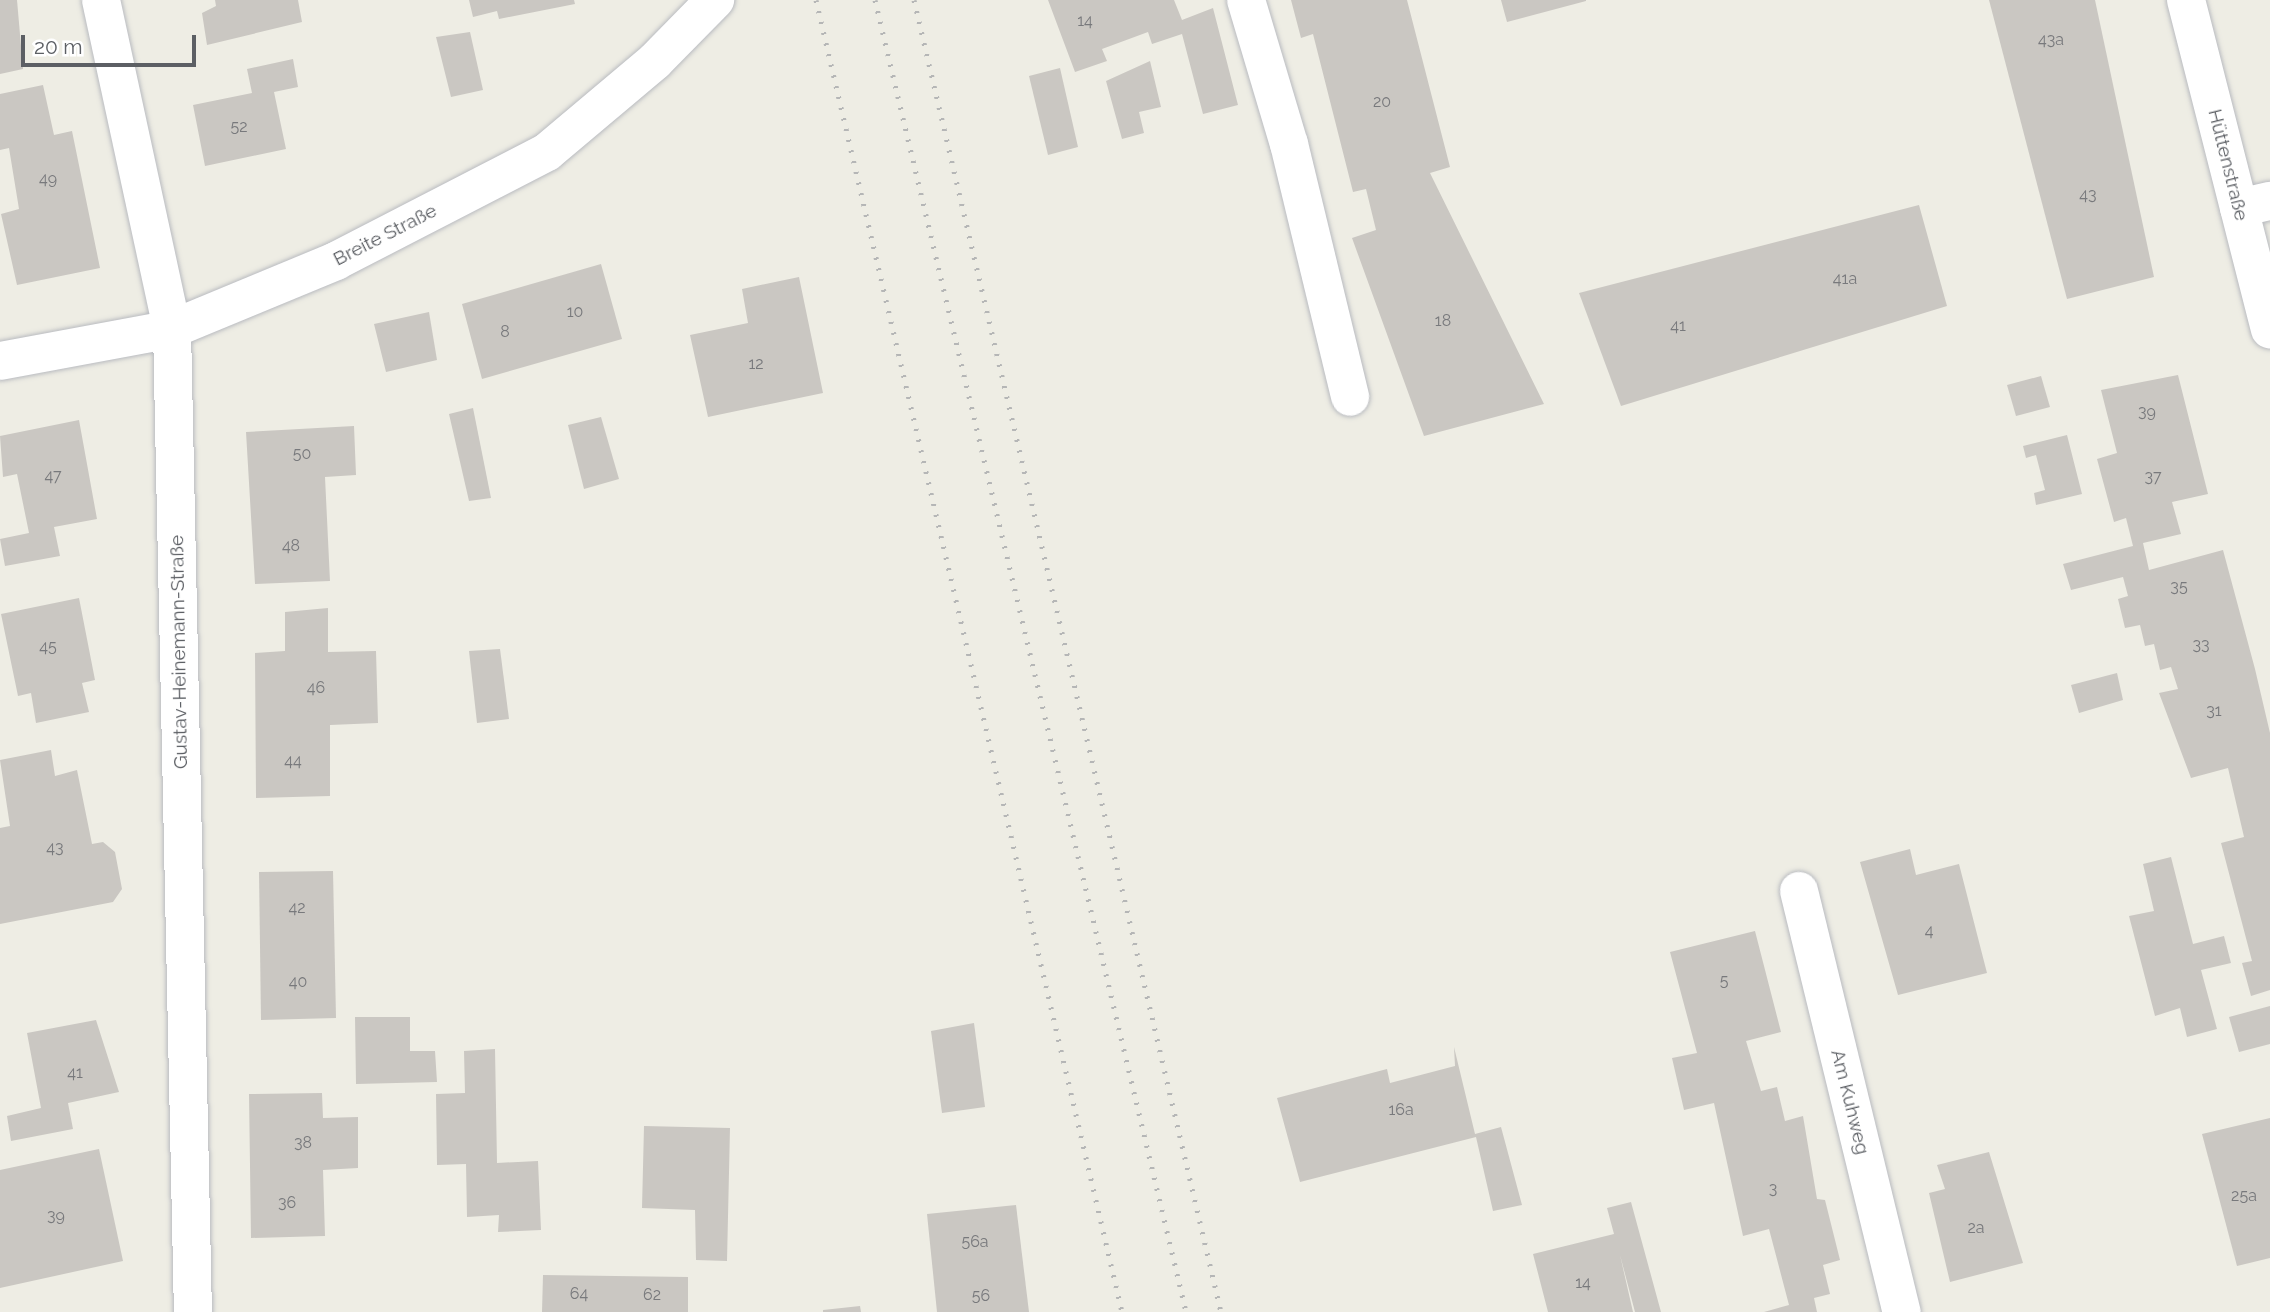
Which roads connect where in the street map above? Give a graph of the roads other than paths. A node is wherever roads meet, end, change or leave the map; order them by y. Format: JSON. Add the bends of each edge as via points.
{"nodes":[{"id":1,"x":101,"y":0,"type":"edge"},
{"id":2,"x":715,"y":0,"type":"edge"},
{"id":3,"x":1246,"y":0,"type":"edge"},
{"id":4,"x":2186,"y":0,"type":"edge"},
{"id":5,"x":2255,"y":205,"type":"edge"},
{"id":6,"x":172,"y":329,"type":"junction"},
{"id":7,"x":2270,"y":329,"type":"edge"},
{"id":8,"x":0,"y":361,"type":"edge"},
{"id":9,"x":1350,"y":397,"type":"dead end"},
{"id":10,"x":1799,"y":891,"type":"dead end"},
{"id":11,"x":192,"y":1311,"type":"edge"},
{"id":12,"x":1902,"y":1312,"type":"edge"}],
"edges":[{"from":1,"to":6,"type":"street","name":"Gustav-Heinemann-Straße"},
{"from":2,"to":6,"type":"street","name":"Breite Straße","via":[[655,61],[547,152],[336,261]]},
{"from":3,"to":9,"type":"street","via":[[1289,144]]},
{"from":4,"to":5,"type":"street","name":"Hüttenstraße"},
{"from":5,"to":7,"type":"street","name":"Hüttenstraße"},
{"from":6,"to":8,"type":"street","name":"Breite Straße"},
{"from":6,"to":11,"type":"street","name":"Gustav-Heinemann-Straße"},
{"from":10,"to":12,"type":"street","name":"Am Kuhweg"}]}
